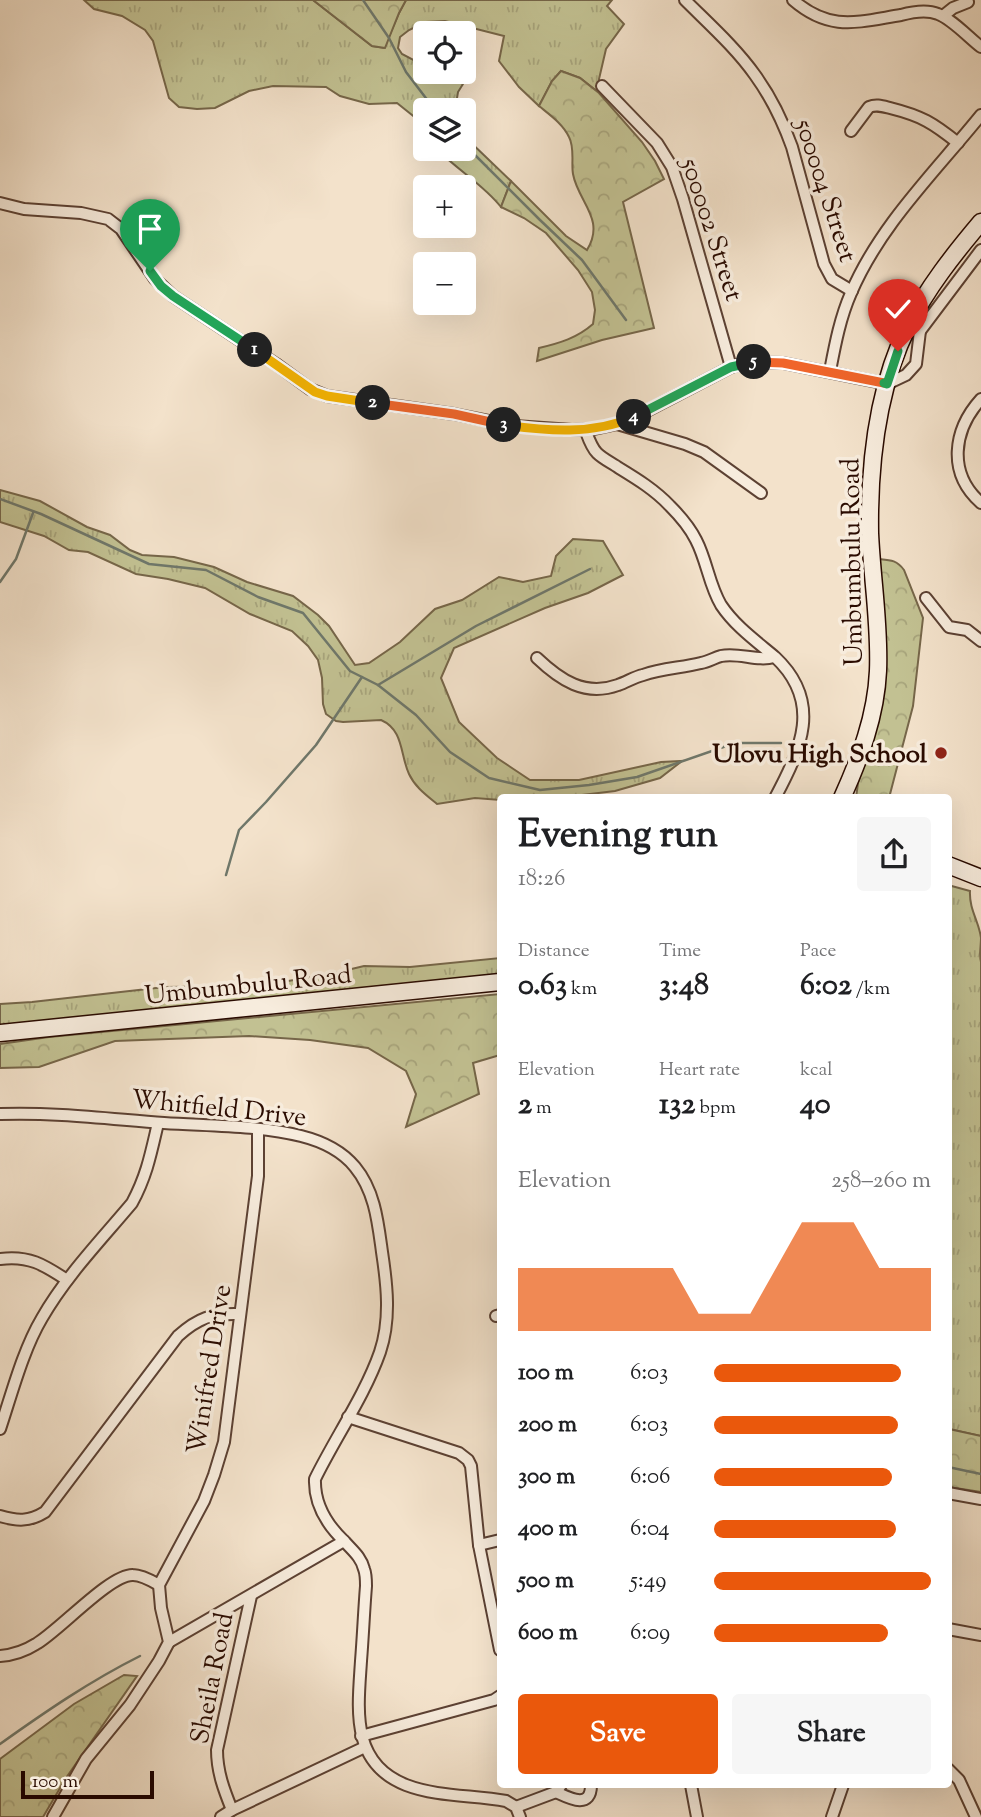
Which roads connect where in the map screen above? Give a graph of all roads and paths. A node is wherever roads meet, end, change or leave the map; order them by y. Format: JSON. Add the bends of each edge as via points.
{"nodes":[{"id":1,"x":685,"y":0,"type":"edge"},
{"id":2,"x":793,"y":0,"type":"edge"},
{"id":3,"x":968,"y":2,"type":"dead end"},
{"id":4,"x":943,"y":16,"type":"junction"},
{"id":5,"x":981,"y":47,"type":"edge"},
{"id":6,"x":602,"y":86,"type":"dead end"},
{"id":7,"x":981,"y":115,"type":"edge"},
{"id":8,"x":851,"y":131,"type":"dead end"},
{"id":9,"x":958,"y":143,"type":"junction"},
{"id":10,"x":0,"y":203,"type":"edge"},
{"id":11,"x":981,"y":222,"type":"edge"},
{"id":12,"x":981,"y":250,"type":"edge"},
{"id":13,"x":852,"y":291,"type":"junction"},
{"id":14,"x":914,"y":328,"type":"junction"},
{"id":15,"x":731,"y":367,"type":"junction"},
{"id":16,"x":830,"y":371,"type":"junction"},
{"id":17,"x":887,"y":384,"type":"junction"},
{"id":18,"x":981,"y":400,"type":"edge"},
{"id":19,"x":617,"y":424,"type":"junction"},
{"id":20,"x":585,"y":429,"type":"junction"},
{"id":21,"x":761,"y":493,"type":"dead end"},
{"id":22,"x":981,"y":503,"type":"edge"},
{"id":23,"x":926,"y":598,"type":"dead end"},
{"id":24,"x":981,"y":641,"type":"edge"},
{"id":25,"x":774,"y":657,"type":"junction"},
{"id":26,"x":537,"y":658,"type":"dead end"},
{"id":27,"x":777,"y":794,"type":"edge"},
{"id":28,"x":844,"y":794,"type":"edge"},
{"id":29,"x":952,"y":867,"type":"edge"},
{"id":30,"x":981,"y":878,"type":"edge"},
{"id":31,"x":497,"y":982,"type":"edge"},
{"id":32,"x":0,"y":1033,"type":"edge"},
{"id":33,"x":0,"y":1114,"type":"edge"},
{"id":34,"x":158,"y":1123,"type":"junction"},
{"id":35,"x":258,"y":1130,"type":"junction"},
{"id":36,"x":0,"y":1259,"type":"edge"},
{"id":37,"x":67,"y":1280,"type":"junction"},
{"id":38,"x":240,"y":1314,"type":"junction"},
{"id":39,"x":348,"y":1417,"type":"junction"},
{"id":40,"x":0,"y":1429,"type":"edge"},
{"id":41,"x":952,"y":1494,"type":"edge"},
{"id":42,"x":981,"y":1499,"type":"edge"},
{"id":43,"x":0,"y":1516,"type":"edge"},
{"id":44,"x":344,"y":1541,"type":"junction"},
{"id":45,"x":497,"y":1541,"type":"edge"},
{"id":46,"x":479,"y":1545,"type":"junction"},
{"id":47,"x":159,"y":1584,"type":"junction"},
{"id":48,"x":251,"y":1596,"type":"junction"},
{"id":49,"x":952,"y":1630,"type":"edge"},
{"id":50,"x":497,"y":1635,"type":"edge"},
{"id":51,"x":981,"y":1635,"type":"edge"},
{"id":52,"x":169,"y":1642,"type":"junction"},
{"id":53,"x":0,"y":1656,"type":"edge"},
{"id":54,"x":497,"y":1698,"type":"edge"},
{"id":55,"x":363,"y":1741,"type":"junction"},
{"id":56,"x":952,"y":1773,"type":"edge"},
{"id":57,"x":558,"y":1788,"type":"edge"},
{"id":58,"x":591,"y":1788,"type":"edge"},
{"id":59,"x":692,"y":1788,"type":"edge"},
{"id":60,"x":842,"y":1788,"type":"edge"},
{"id":61,"x":232,"y":1810,"type":"junction"},
{"id":62,"x":518,"y":1812,"type":"edge"},
{"id":63,"x":53,"y":1817,"type":"edge"},
{"id":64,"x":220,"y":1817,"type":"edge"},
{"id":65,"x":697,"y":1817,"type":"edge"},
{"id":66,"x":832,"y":1817,"type":"edge"},
{"id":67,"x":976,"y":1817,"type":"edge"}],
"edges":[{"from":1,"to":13,"type":"street","name":"500004 Street","via":[[744,61],[769,97],[792,147],[824,264],[832,279]]},
{"from":2,"to":4,"type":"street","via":[[821,19],[843,23],[923,12]]},
{"from":3,"to":4,"type":"street"},
{"from":4,"to":5,"type":"street"},
{"from":6,"to":15,"type":"street","name":"500002 Street","via":[[657,143],[672,167]]},
{"from":7,"to":9,"type":"street"},
{"from":8,"to":9,"type":"street","via":[[869,107],[878,105],[920,116]]},
{"from":9,"to":13,"type":"street","via":[[886,229]]},
{"from":10,"to":20,"type":"street","via":[[108,219],[121,229],[167,291],[315,392],[497,424]]},
{"from":11,"to":14,"type":"main road","name":"Umbumbulu Road","via":[[936,280]]},
{"from":12,"to":14,"type":"street"},
{"from":13,"to":16,"type":"street"},
{"from":14,"to":17,"type":"main road","name":"Umbumbulu Road","via":[[898,351]]},
{"from":15,"to":16,"type":"street","via":[[768,362]]},
{"from":15,"to":19,"type":"street"},
{"from":16,"to":17,"type":"street"},
{"from":17,"to":28,"type":"main road","name":"Umbumbulu Road","via":[[875,440],[871,502],[878,671],[871,718]]},
{"from":18,"to":22,"type":"street","via":[[965,420],[958,452],[964,482]]},
{"from":19,"to":20,"type":"street"},
{"from":19,"to":21,"type":"street","via":[[704,452]]},
{"from":20,"to":25,"type":"street","via":[[596,452],[648,486],[684,522],[697,541],[719,602]]},
{"from":23,"to":24,"type":"street","via":[[949,627],[967,630]]},
{"from":25,"to":26,"type":"street","via":[[727,655],[594,689],[569,683]]},
{"from":25,"to":27,"type":"street","via":[[793,679],[804,715],[799,749]]},
{"from":29,"to":30,"type":"main road"},
{"from":31,"to":32,"type":"main road","name":"Umbumbulu Road"},
{"from":33,"to":34,"type":"street","name":"Whitfield Drive"},
{"from":34,"to":35,"type":"street","name":"Whitfield Drive"},
{"from":34,"to":37,"type":"street","via":[[149,1166],[132,1203]]},
{"from":35,"to":38,"type":"street","name":"Winifred Drive","via":[[258,1176]]},
{"from":35,"to":39,"type":"street","name":"Whitfield Drive","via":[[302,1136],[337,1151],[366,1182],[375,1207],[386,1325],[380,1351]]},
{"from":36,"to":37,"type":"street","via":[[34,1261]]},
{"from":37,"to":40,"type":"street","via":[[41,1320]]},
{"from":38,"to":43,"type":"street","via":[[202,1318],[178,1336],[45,1512],[21,1521]]},
{"from":38,"to":47,"type":"street","name":"Winifred Drive","via":[[224,1442],[204,1501]]},
{"from":39,"to":44,"type":"street","name":"Whitfield Drive","via":[[314,1479],[320,1510]]},
{"from":39,"to":46,"type":"street","via":[[459,1452],[468,1460]]},
{"from":41,"to":42,"type":"street"},
{"from":44,"to":48,"type":"street"},
{"from":44,"to":55,"type":"street","name":"Whitfield Drive","via":[[365,1572],[358,1708]]},
{"from":45,"to":46,"type":"street"},
{"from":46,"to":50,"type":"street"},
{"from":47,"to":52,"type":"street"},
{"from":47,"to":53,"type":"street","via":[[134,1575],[124,1577],[35,1645]]},
{"from":48,"to":52,"type":"street"},
{"from":48,"to":61,"type":"street","name":"Sheila Road","via":[[217,1750]]},
{"from":49,"to":51,"type":"street"},
{"from":52,"to":63,"type":"street","via":[[130,1705],[86,1759]]},
{"from":54,"to":55,"type":"street"},
{"from":55,"to":61,"type":"street"},
{"from":55,"to":62,"type":"street","via":[[381,1771],[407,1786],[506,1801]]},
{"from":56,"to":67,"type":"street"},
{"from":57,"to":58,"type":"street","via":[[579,1801],[590,1795]]},
{"from":57,"to":62,"type":"street"},
{"from":59,"to":65,"type":"street"},
{"from":60,"to":66,"type":"street"},
{"from":61,"to":64,"type":"street"}]}
